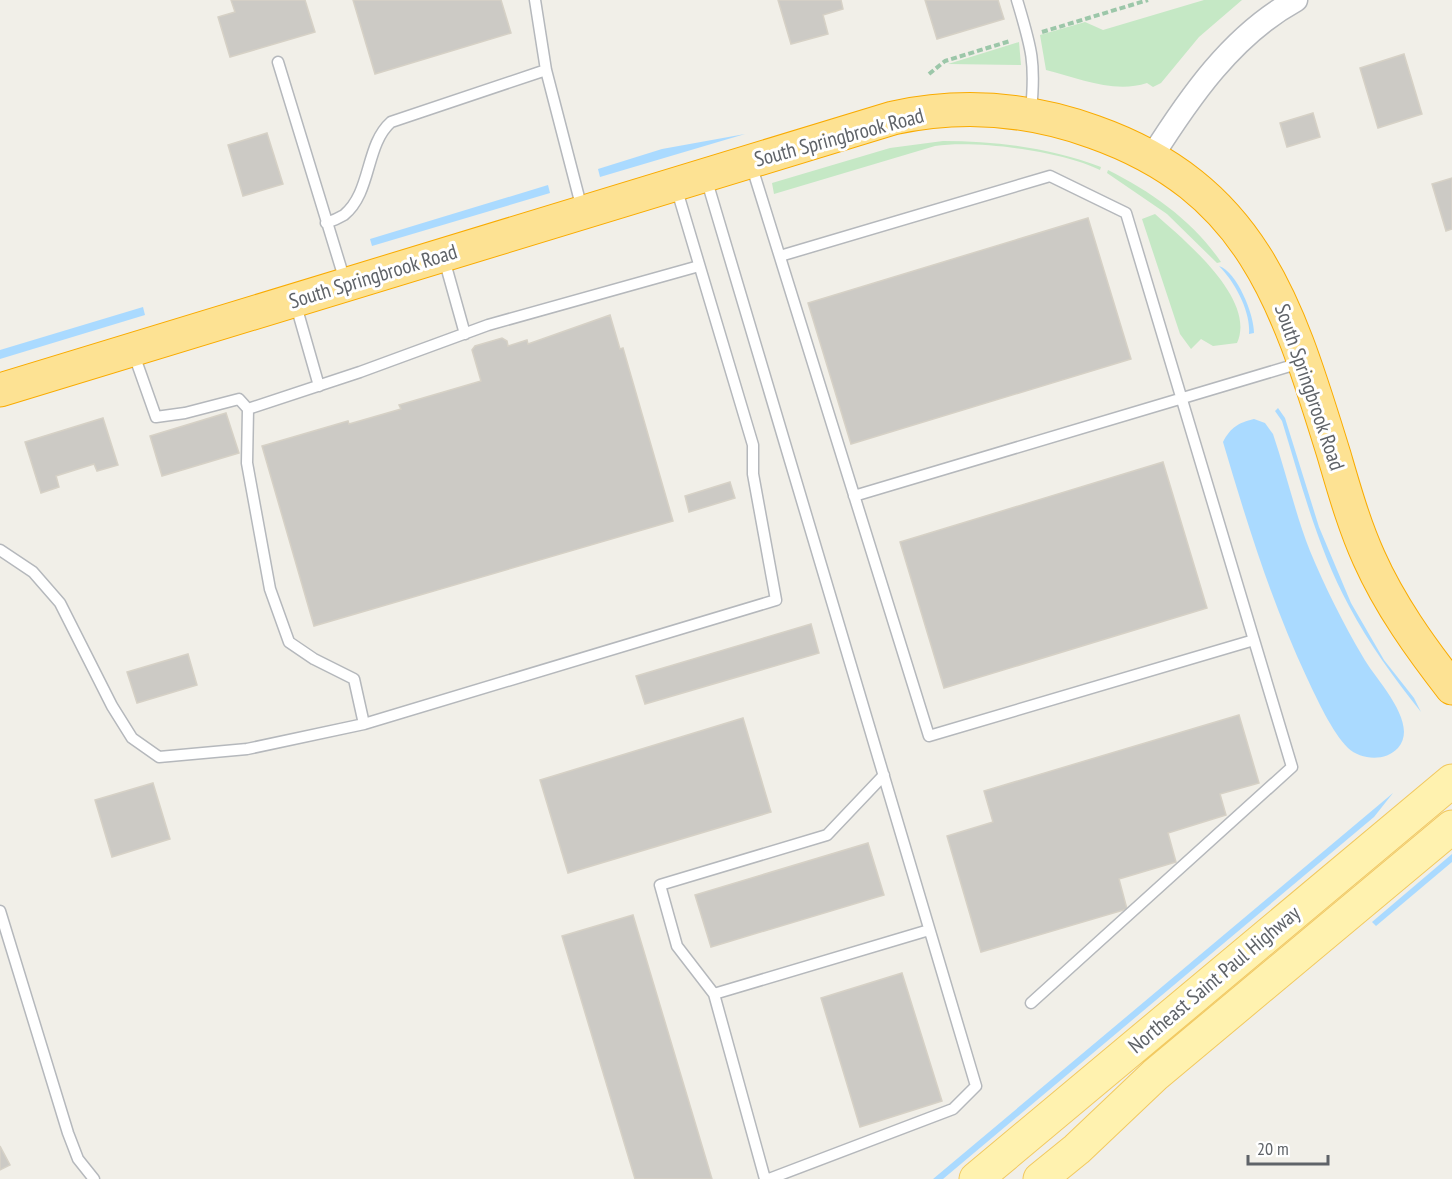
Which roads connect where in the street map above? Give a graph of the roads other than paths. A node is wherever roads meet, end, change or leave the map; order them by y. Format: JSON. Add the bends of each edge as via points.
{"nodes":[{"id":1,"x":535,"y":0,"type":"edge"},
{"id":2,"x":1017,"y":0,"type":"edge"},
{"id":3,"x":1296,"y":0,"type":"edge"},
{"id":4,"x":278,"y":62,"type":"dead end"},
{"id":5,"x":546,"y":70,"type":"junction"},
{"id":6,"x":1030,"y":114,"type":"junction"},
{"id":7,"x":1151,"y":158,"type":"junction"},
{"id":8,"x":750,"y":161,"type":"junction"},
{"id":9,"x":690,"y":179,"type":"junction"},
{"id":10,"x":583,"y":212,"type":"junction"},
{"id":11,"x":326,"y":223,"type":"junction"},
{"id":12,"x":443,"y":254,"type":"junction"},
{"id":13,"x":780,"y":256,"type":"junction"},
{"id":14,"x":699,"y":266,"type":"junction"},
{"id":15,"x":346,"y":284,"type":"junction"},
{"id":16,"x":294,"y":300,"type":"junction"},
{"id":17,"x":465,"y":334,"type":"junction"},
{"id":18,"x":132,"y":349,"type":"junction"},
{"id":19,"x":1305,"y":362,"type":"junction"},
{"id":20,"x":319,"y":386,"type":"junction"},
{"id":21,"x":0,"y":390,"type":"edge"},
{"id":22,"x":1181,"y":399,"type":"junction"},
{"id":23,"x":248,"y":409,"type":"junction"},
{"id":24,"x":854,"y":496,"type":"junction"},
{"id":25,"x":0,"y":550,"type":"edge"},
{"id":26,"x":1254,"y":640,"type":"junction"},
{"id":27,"x":1452,"y":688,"type":"edge"},
{"id":28,"x":364,"y":724,"type":"junction"},
{"id":29,"x":884,"y":775,"type":"junction"},
{"id":30,"x":1452,"y":781,"type":"edge"},
{"id":31,"x":1452,"y":827,"type":"edge"},
{"id":32,"x":0,"y":911,"type":"edge"},
{"id":33,"x":929,"y":930,"type":"junction"},
{"id":34,"x":714,"y":994,"type":"junction"},
{"id":35,"x":1030,"y":1003,"type":"dead end"},
{"id":36,"x":94,"y":1179,"type":"edge"},
{"id":37,"x":767,"y":1179,"type":"edge"},
{"id":38,"x":976,"y":1179,"type":"edge"},
{"id":39,"x":1040,"y":1179,"type":"edge"}],
"edges":[{"from":1,"to":5,"type":"lane"},
{"from":2,"to":6,"type":"lane","via":[[1033,54]]},
{"from":3,"to":7,"type":"street","via":[[1229,52],[1192,94]]},
{"from":4,"to":11,"type":"lane"},
{"from":5,"to":10,"type":"lane"},
{"from":5,"to":11,"type":"lane","via":[[391,122],[382,131],[360,192],[344,215]]},
{"from":6,"to":7,"type":"highway","name":"South Springbrook Road","via":[[1071,123]]},
{"from":6,"to":8,"type":"highway","name":"South Springbrook Road","via":[[978,108],[918,113]]},
{"from":7,"to":19,"type":"highway","name":"South Springbrook Road","via":[[1191,184],[1224,213],[1251,246],[1278,294]]},
{"from":8,"to":9,"type":"highway","name":"South Springbrook Road"},
{"from":8,"to":13,"type":"lane"},
{"from":9,"to":10,"type":"highway","name":"South Springbrook Road"},
{"from":9,"to":14,"type":"lane"},
{"from":9,"to":29,"type":"lane"},
{"from":10,"to":12,"type":"highway","name":"South Springbrook Road"},
{"from":11,"to":15,"type":"lane"},
{"from":12,"to":15,"type":"highway","name":"South Springbrook Road"},
{"from":12,"to":17,"type":"lane"},
{"from":13,"to":22,"type":"lane","via":[[1050,176],[1126,213]]},
{"from":13,"to":24,"type":"lane"},
{"from":14,"to":17,"type":"lane"},
{"from":14,"to":28,"type":"lane","via":[[753,445],[753,474],[776,600]]},
{"from":15,"to":16,"type":"highway","name":"South Springbrook Road"},
{"from":16,"to":18,"type":"highway","name":"South Springbrook Road"},
{"from":16,"to":20,"type":"lane"},
{"from":17,"to":20,"type":"lane"},
{"from":18,"to":21,"type":"highway","name":"South Springbrook Road"},
{"from":18,"to":23,"type":"lane","via":[[156,417],[239,399]]},
{"from":19,"to":22,"type":"lane"},
{"from":19,"to":27,"type":"highway","name":"South Springbrook Road","via":[[1368,557],[1417,644]]},
{"from":20,"to":23,"type":"lane"},
{"from":22,"to":24,"type":"lane"},
{"from":22,"to":26,"type":"lane"},
{"from":23,"to":28,"type":"lane","via":[[247,463],[273,600],[289,642],[354,679]]},
{"from":24,"to":26,"type":"lane","via":[[929,736]]},
{"from":25,"to":28,"type":"lane","via":[[33,572],[60,603],[132,738],[159,757],[247,749]]},
{"from":26,"to":35,"type":"lane","via":[[1292,767]]},
{"from":29,"to":33,"type":"lane"},
{"from":29,"to":34,"type":"lane","via":[[827,835],[660,885],[677,946]]},
{"from":30,"to":38,"type":"main road","name":"Northeast Saint Paul Highway"},
{"from":31,"to":39,"type":"main road","name":"Northeast Saint Paul Highway","via":[[1155,1075]]},
{"from":32,"to":36,"type":"lane","via":[[68,1133],[78,1159]]},
{"from":33,"to":34,"type":"lane"},
{"from":33,"to":37,"type":"lane","via":[[976,1086],[953,1109]]},
{"from":34,"to":37,"type":"lane"}]}
